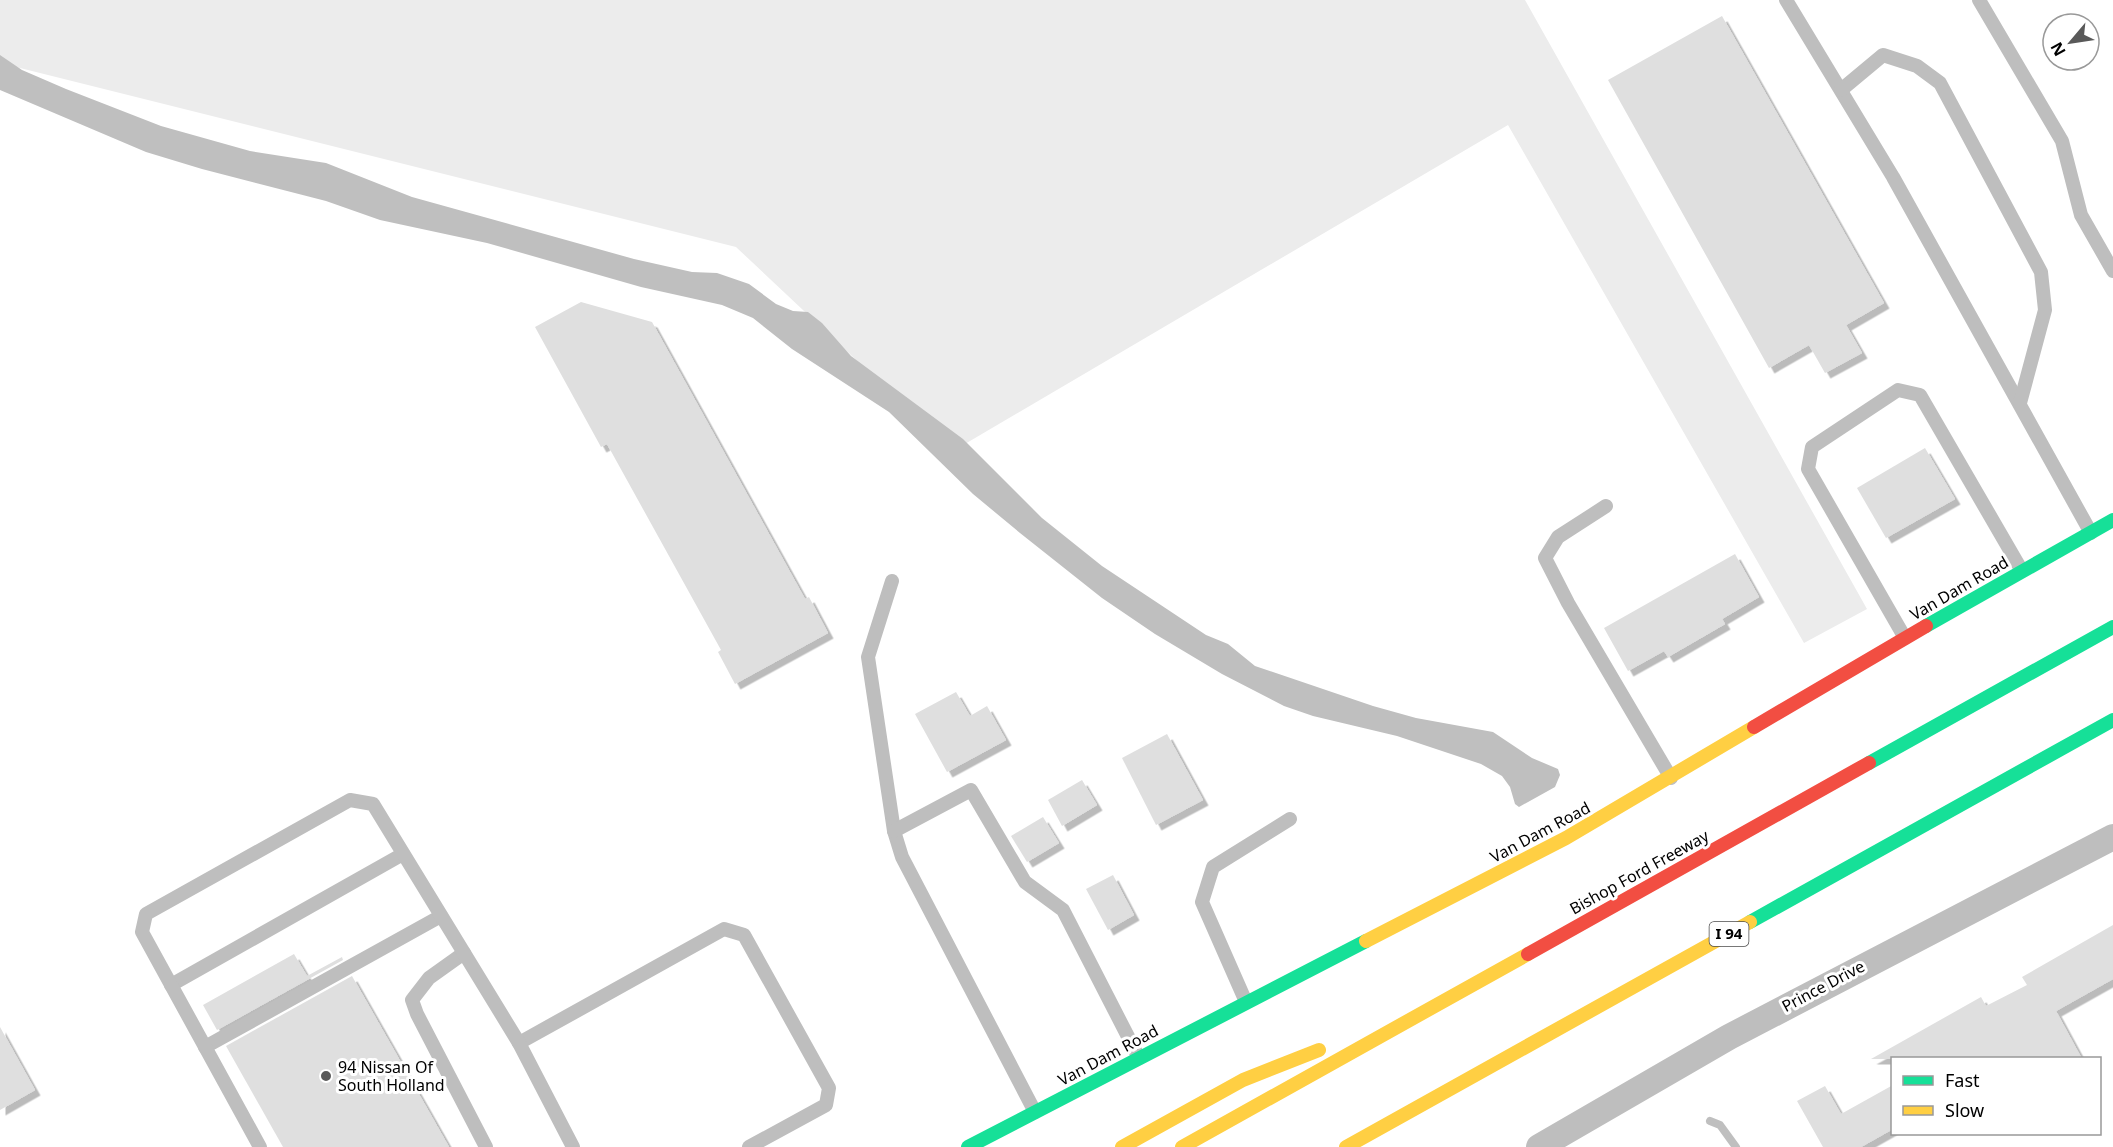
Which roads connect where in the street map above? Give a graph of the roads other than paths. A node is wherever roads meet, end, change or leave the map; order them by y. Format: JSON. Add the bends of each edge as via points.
{"nodes":[{"id":1,"x":1786,"y":0,"type":"edge"},
{"id":2,"x":1979,"y":0,"type":"edge"},
{"id":3,"x":1841,"y":90,"type":"junction"},
{"id":4,"x":2113,"y":271,"type":"edge"},
{"id":5,"x":2020,"y":403,"type":"junction"},
{"id":6,"x":1606,"y":506,"type":"dead end"},
{"id":7,"x":2113,"y":520,"type":"edge"},
{"id":8,"x":2091,"y":533,"type":"junction"},
{"id":9,"x":2022,"y":571,"type":"junction"},
{"id":10,"x":892,"y":581,"type":"dead end"},
{"id":11,"x":2113,"y":627,"type":"edge"},
{"id":12,"x":1905,"y":638,"type":"junction"},
{"id":13,"x":2113,"y":720,"type":"edge"},
{"id":14,"x":1671,"y":778,"type":"junction"},
{"id":15,"x":1290,"y":819,"type":"dead end"},
{"id":16,"x":894,"y":831,"type":"junction"},
{"id":17,"x":2113,"y":837,"type":"edge"},
{"id":18,"x":403,"y":854,"type":"junction"},
{"id":19,"x":441,"y":916,"type":"junction"},
{"id":20,"x":464,"y":953,"type":"junction"},
{"id":21,"x":171,"y":985,"type":"junction"},
{"id":22,"x":1246,"y":1002,"type":"junction"},
{"id":23,"x":1436,"y":1004,"type":"junction"},
{"id":24,"x":519,"y":1043,"type":"junction"},
{"id":25,"x":205,"y":1047,"type":"junction"},
{"id":26,"x":1139,"y":1058,"type":"junction"},
{"id":27,"x":1035,"y":1112,"type":"junction"},
{"id":28,"x":260,"y":1147,"type":"edge"},
{"id":29,"x":486,"y":1147,"type":"edge"},
{"id":30,"x":573,"y":1147,"type":"edge"},
{"id":31,"x":749,"y":1147,"type":"edge"},
{"id":32,"x":968,"y":1147,"type":"edge"},
{"id":33,"x":1122,"y":1147,"type":"edge"},
{"id":34,"x":1182,"y":1147,"type":"edge"},
{"id":35,"x":1346,"y":1147,"type":"edge"},
{"id":36,"x":1539,"y":1147,"type":"edge"}],
"edges":[{"from":1,"to":3,"type":"lane"},
{"from":2,"to":4,"type":"lane","via":[[2062,141],[2081,215]]},
{"from":3,"to":5,"type":"lane"},
{"from":3,"to":5,"type":"lane","via":[[1883,55],[1917,66],[1940,83],[2041,272],[2045,310]]},
{"from":5,"to":8,"type":"lane"},
{"from":6,"to":14,"type":"lane","via":[[1558,537],[1545,558]]},
{"from":7,"to":8,"type":"main road","name":"Van Dam Road"},
{"from":8,"to":9,"type":"main road","name":"Van Dam Road"},
{"from":9,"to":12,"type":"main road","name":"Van Dam Road"},
{"from":9,"to":12,"type":"lane","via":[[1920,394],[1898,390],[1812,447],[1808,469]]},
{"from":10,"to":16,"type":"lane","via":[[868,657]]},
{"from":11,"to":23,"type":"main road","name":"Bishop Ford Freeway"},
{"from":12,"to":14,"type":"main road","name":"Van Dam Road"},
{"from":13,"to":35,"type":"main road","number":"I 94"},
{"from":14,"to":22,"type":"main road","name":"Van Dam Road","via":[[1566,838]]},
{"from":15,"to":22,"type":"lane","via":[[1213,867],[1202,902]]},
{"from":16,"to":26,"type":"lane","via":[[971,790],[1025,882],[1063,910]]},
{"from":16,"to":27,"type":"lane","via":[[902,858]]},
{"from":17,"to":36,"type":"street","name":"Prince Drive","via":[[1729,1037]]},
{"from":18,"to":19,"type":"lane"},
{"from":18,"to":21,"type":"lane"},
{"from":18,"to":21,"type":"lane","via":[[372,804],[350,800],[146,914],[142,932]]},
{"from":19,"to":20,"type":"lane"},
{"from":19,"to":25,"type":"lane"},
{"from":20,"to":24,"type":"lane"},
{"from":20,"to":29,"type":"lane","via":[[429,978],[412,1000]]},
{"from":21,"to":25,"type":"lane"},
{"from":22,"to":26,"type":"main road","name":"Van Dam Road"},
{"from":23,"to":33,"type":"main road","via":[[1243,1080]]},
{"from":23,"to":34,"type":"main road","name":"Bishop Ford Freeway"},
{"from":24,"to":30,"type":"lane"},
{"from":24,"to":31,"type":"lane","via":[[724,929],[744,935],[829,1088],[826,1105]]},
{"from":25,"to":28,"type":"lane"},
{"from":26,"to":27,"type":"main road","name":"Van Dam Road"},
{"from":27,"to":32,"type":"main road","name":"Van Dam Road"}]}
